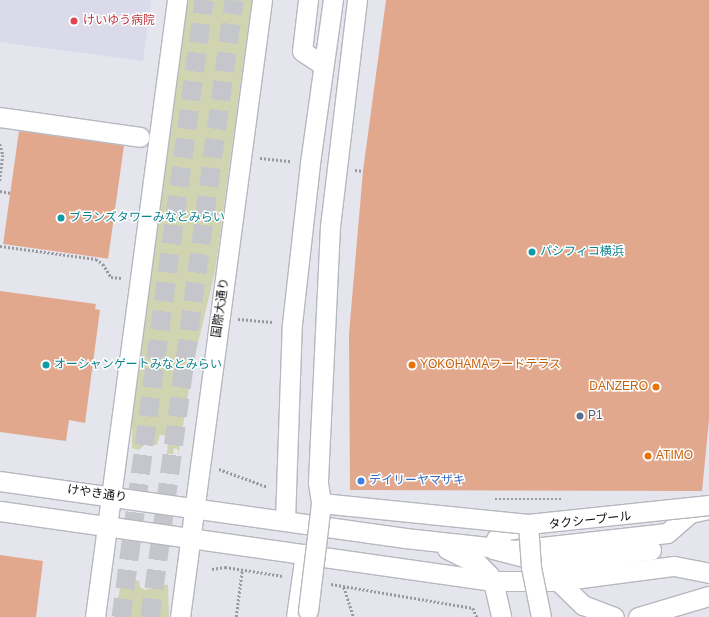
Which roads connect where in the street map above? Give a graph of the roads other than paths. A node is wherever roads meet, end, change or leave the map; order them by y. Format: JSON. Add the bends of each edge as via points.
{"nodes":[{"id":1,"x":177,"y":0,"type":"edge"},
{"id":2,"x":262,"y":0,"type":"edge"},
{"id":3,"x":308,"y":0,"type":"edge"},
{"id":4,"x":333,"y":0,"type":"edge"},
{"id":5,"x":357,"y":0,"type":"edge"},
{"id":6,"x":323,"y":65,"type":"junction"},
{"id":7,"x":0,"y":117,"type":"edge"},
{"id":8,"x":140,"y":137,"type":"dead end"},
{"id":9,"x":0,"y":481,"type":"edge"},
{"id":10,"x":112,"y":496,"type":"junction"},
{"id":11,"x":321,"y":503,"type":"junction"},
{"id":12,"x":194,"y":507,"type":"junction"},
{"id":13,"x":705,"y":508,"type":"edge"},
{"id":14,"x":0,"y":511,"type":"edge"},
{"id":15,"x":285,"y":520,"type":"junction"},
{"id":16,"x":528,"y":524,"type":"junction"},
{"id":17,"x":108,"y":526,"type":"junction"},
{"id":18,"x":190,"y":537,"type":"junction"},
{"id":19,"x":405,"y":538,"type":"junction"},
{"id":20,"x":493,"y":549,"type":"junction"},
{"id":21,"x":651,"y":550,"type":"dead end"},
{"id":22,"x":305,"y":554,"type":"junction"},
{"id":23,"x":709,"y":573,"type":"edge"},
{"id":24,"x":493,"y":581,"type":"junction"},
{"id":25,"x":558,"y":581,"type":"junction"},
{"id":26,"x":709,"y":596,"type":"edge"},
{"id":27,"x":302,"y":614,"type":"edge"},
{"id":28,"x":95,"y":617,"type":"edge"},
{"id":29,"x":180,"y":617,"type":"edge"},
{"id":30,"x":501,"y":617,"type":"edge"},
{"id":31,"x":541,"y":617,"type":"edge"},
{"id":32,"x":614,"y":617,"type":"edge"},
{"id":33,"x":638,"y":617,"type":"edge"}],
"edges":[{"from":1,"to":10,"type":"street"},
{"from":2,"to":12,"type":"street","name":"国際大通り"},
{"from":3,"to":6,"type":"street","via":[[302,51]]},
{"from":4,"to":6,"type":"street"},
{"from":5,"to":11,"type":"street","bridge":true,"via":[[330,226],[318,483]]},
{"from":6,"to":15,"type":"street","via":[[292,324]]},
{"from":7,"to":8,"type":"street"},
{"from":9,"to":10,"type":"street","name":"けやき通り"},
{"from":10,"to":12,"type":"street","name":"けやき通り"},
{"from":10,"to":17,"type":"street"},
{"from":11,"to":16,"type":"street","bridge":true},
{"from":11,"to":27,"type":"street","bridge":true},
{"from":12,"to":15,"type":"street","name":"けやき通り"},
{"from":12,"to":18,"type":"street","name":"国際大通り"},
{"from":13,"to":16,"type":"street","bridge":true},
{"from":13,"to":20,"type":"street","via":[[667,533],[515,550]]},
{"from":14,"to":17,"type":"street"},
{"from":15,"to":19,"type":"street","name":"けやき通り"},
{"from":16,"to":31,"type":"street","bridge":true,"via":[[531,567]]},
{"from":17,"to":18,"type":"street"},
{"from":17,"to":28,"type":"street"},
{"from":18,"to":22,"type":"street"},
{"from":18,"to":29,"type":"street","name":"国際大通り"},
{"from":19,"to":20,"type":"street"},
{"from":19,"to":24,"type":"street","via":[[452,550],[478,564]]},
{"from":20,"to":21,"type":"street","via":[[552,564]]},
{"from":22,"to":24,"type":"street"},
{"from":22,"to":27,"type":"street"},
{"from":23,"to":25,"type":"street","via":[[674,566]]},
{"from":24,"to":25,"type":"street"},
{"from":24,"to":30,"type":"street"},
{"from":25,"to":32,"type":"street","via":[[583,605]]},
{"from":26,"to":33,"type":"street"}]}
